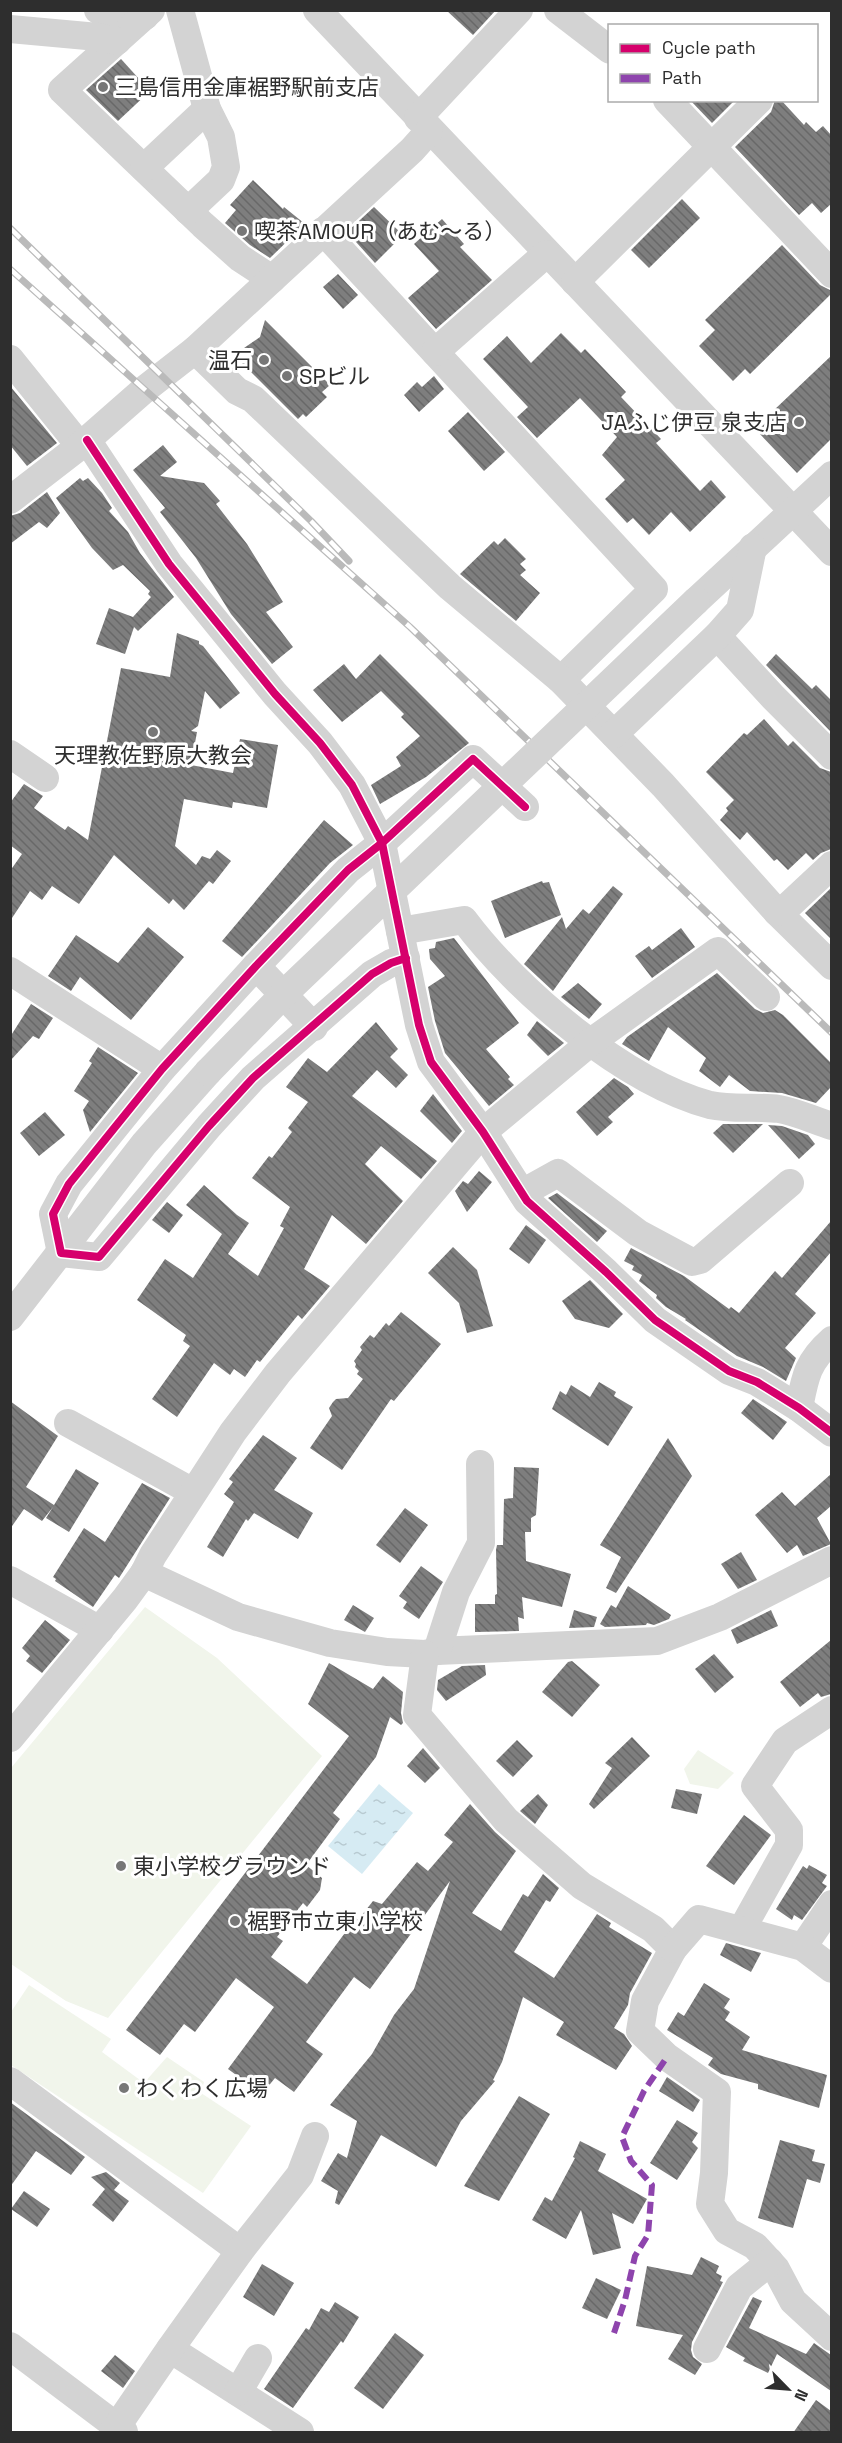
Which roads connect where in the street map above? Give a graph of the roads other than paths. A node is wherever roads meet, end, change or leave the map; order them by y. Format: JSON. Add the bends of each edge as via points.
{"nodes":[{"id":1,"x":98,"y":10,"type":"edge"},
{"id":2,"x":180,"y":10,"type":"edge"},
{"id":3,"x":316,"y":10,"type":"edge"},
{"id":4,"x":519,"y":10,"type":"edge"},
{"id":5,"x":558,"y":10,"type":"edge"},
{"id":6,"x":148,"y":13,"type":"edge"},
{"id":7,"x":10,"y":29,"type":"edge"},
{"id":8,"x":117,"y":41,"type":"junction"},
{"id":9,"x":608,"y":49,"type":"edge"},
{"id":10,"x":669,"y":102,"type":"edge"},
{"id":11,"x":757,"y":102,"type":"edge"},
{"id":12,"x":207,"y":109,"type":"junction"},
{"id":13,"x":424,"y":124,"type":"junction"},
{"id":14,"x":711,"y":148,"type":"junction"},
{"id":15,"x":144,"y":168,"type":"junction"},
{"id":16,"x":188,"y":211,"type":"junction"},
{"id":17,"x":323,"y":231,"type":"junction"},
{"id":18,"x":546,"y":254,"type":"junction"},
{"id":19,"x":831,"y":274,"type":"edge"},
{"id":20,"x":272,"y":279,"type":"junction"},
{"id":21,"x":575,"y":282,"type":"junction"},
{"id":22,"x":195,"y":350,"type":"junction"},
{"id":23,"x":435,"y":352,"type":"junction"},
{"id":24,"x":10,"y":359,"type":"edge"},
{"id":25,"x":83,"y":443,"type":"junction"},
{"id":26,"x":831,"y":475,"type":"edge"},
{"id":27,"x":10,"y":500,"type":"edge"},
{"id":28,"x":793,"y":511,"type":"junction"},
{"id":29,"x":753,"y":547,"type":"junction"},
{"id":30,"x":831,"y":552,"type":"edge"},
{"id":31,"x":717,"y":636,"type":"junction"},
{"id":32,"x":561,"y":680,"type":"junction"},
{"id":33,"x":614,"y":734,"type":"junction"},
{"id":34,"x":10,"y":754,"type":"edge"},
{"id":35,"x":831,"y":756,"type":"edge"},
{"id":36,"x":45,"y":778,"type":"dead end"},
{"id":37,"x":525,"y":807,"type":"dead end"},
{"id":38,"x":382,"y":843,"type":"junction"},
{"id":39,"x":831,"y":865,"type":"edge"},
{"id":40,"x":777,"y":912,"type":"junction"},
{"id":41,"x":403,"y":944,"type":"junction"},
{"id":42,"x":256,"y":966,"type":"junction"},
{"id":43,"x":831,"y":966,"type":"edge"},
{"id":44,"x":10,"y":971,"type":"edge"},
{"id":45,"x":766,"y":997,"type":"dead end"},
{"id":46,"x":314,"y":1027,"type":"junction"},
{"id":47,"x":591,"y":1042,"type":"junction"},
{"id":48,"x":162,"y":1069,"type":"junction"},
{"id":49,"x":831,"y":1126,"type":"edge"},
{"id":50,"x":483,"y":1132,"type":"junction"},
{"id":51,"x":790,"y":1183,"type":"dead end"},
{"id":52,"x":522,"y":1193,"type":"junction"},
{"id":53,"x":61,"y":1252,"type":"junction"},
{"id":54,"x":10,"y":1317,"type":"edge"},
{"id":55,"x":831,"y":1340,"type":"edge"},
{"id":56,"x":799,"y":1408,"type":"junction"},
{"id":57,"x":68,"y":1423,"type":"dead end"},
{"id":58,"x":831,"y":1433,"type":"edge"},
{"id":59,"x":480,"y":1464,"type":"dead end"},
{"id":60,"x":193,"y":1492,"type":"junction"},
{"id":61,"x":828,"y":1571,"type":"edge"},
{"id":62,"x":144,"y":1573,"type":"junction"},
{"id":63,"x":10,"y":1580,"type":"edge"},
{"id":64,"x":100,"y":1630,"type":"junction"},
{"id":65,"x":431,"y":1653,"type":"junction"},
{"id":66,"x":831,"y":1710,"type":"edge"},
{"id":67,"x":10,"y":1738,"type":"edge"},
{"id":68,"x":831,"y":1904,"type":"edge"},
{"id":69,"x":742,"y":1929,"type":"junction"},
{"id":70,"x":803,"y":1947,"type":"junction"},
{"id":71,"x":673,"y":1949,"type":"junction"},
{"id":72,"x":831,"y":1969,"type":"edge"},
{"id":73,"x":11,"y":2083,"type":"edge"},
{"id":74,"x":315,"y":2136,"type":"dead end"},
{"id":75,"x":240,"y":2251,"type":"junction"},
{"id":76,"x":770,"y":2262,"type":"junction"},
{"id":77,"x":831,"y":2337,"type":"edge"},
{"id":78,"x":10,"y":2346,"type":"edge"},
{"id":79,"x":170,"y":2349,"type":"junction"},
{"id":80,"x":707,"y":2349,"type":"dead end"},
{"id":81,"x":258,"y":2358,"type":"dead end"},
{"id":82,"x":238,"y":2392,"type":"junction"},
{"id":83,"x":118,"y":2431,"type":"edge"},
{"id":84,"x":300,"y":2433,"type":"edge"}],
"edges":[{"from":1,"to":6,"type":"street","via":[[116,23]]},
{"from":2,"to":12,"type":"street"},
{"from":3,"to":13,"type":"street"},
{"from":4,"to":13,"type":"street"},
{"from":5,"to":9,"type":"street"},
{"from":6,"to":8,"type":"street"},
{"from":7,"to":8,"type":"street"},
{"from":8,"to":15,"type":"street","via":[[62,90]]},
{"from":10,"to":14,"type":"street"},
{"from":11,"to":14,"type":"street"},
{"from":12,"to":15,"type":"street"},
{"from":12,"to":16,"type":"street","via":[[221,137],[226,166],[221,180]]},
{"from":13,"to":17,"type":"street"},
{"from":13,"to":18,"type":"street"},
{"from":14,"to":19,"type":"street"},
{"from":14,"to":21,"type":"street"},
{"from":15,"to":16,"type":"street"},
{"from":16,"to":20,"type":"street","via":[[240,258]]},
{"from":17,"to":20,"type":"street"},
{"from":17,"to":23,"type":"street"},
{"from":18,"to":21,"type":"street"},
{"from":18,"to":23,"type":"street"},
{"from":20,"to":22,"type":"street"},
{"from":21,"to":28,"type":"street"},
{"from":22,"to":25,"type":"street"},
{"from":22,"to":32,"type":"street","via":[[237,391],[253,399],[450,587]]},
{"from":23,"to":32,"type":"street","via":[[654,589]]},
{"from":24,"to":25,"type":"street"},
{"from":25,"to":27,"type":"street"},
{"from":25,"to":38,"type":"street","via":[[169,564],[275,694],[320,742],[345,776]]},
{"from":26,"to":28,"type":"street"},
{"from":28,"to":29,"type":"street"},
{"from":28,"to":30,"type":"street"},
{"from":29,"to":31,"type":"street","via":[[740,610]]},
{"from":29,"to":53,"type":"street","bridge":true,"via":[[289,989],[144,1144]]},
{"from":31,"to":33,"type":"street"},
{"from":31,"to":35,"type":"street"},
{"from":32,"to":33,"type":"street"},
{"from":33,"to":40,"type":"street"},
{"from":34,"to":36,"type":"street"},
{"from":37,"to":38,"type":"street","via":[[473,759]]},
{"from":38,"to":41,"type":"street"},
{"from":38,"to":42,"type":"street","via":[[348,870]]},
{"from":39,"to":40,"type":"street"},
{"from":40,"to":43,"type":"street"},
{"from":41,"to":46,"type":"street","via":[[391,963],[372,974]]},
{"from":41,"to":47,"type":"street","via":[[464,920],[517,982]]},
{"from":41,"to":50,"type":"street","via":[[419,1025],[431,1062]]},
{"from":42,"to":46,"type":"street"},
{"from":42,"to":48,"type":"street"},
{"from":44,"to":48,"type":"street"},
{"from":45,"to":47,"type":"street","via":[[718,951]]},
{"from":46,"to":53,"type":"street","via":[[253,1078],[99,1257]]},
{"from":47,"to":49,"type":"street","via":[[669,1091],[712,1106],[780,1109]]},
{"from":47,"to":50,"type":"street"},
{"from":48,"to":53,"type":"street","via":[[69,1184],[53,1214]]},
{"from":50,"to":52,"type":"street"},
{"from":50,"to":60,"type":"street","via":[[278,1373],[232,1432]]},
{"from":51,"to":52,"type":"street","via":[[700,1260],[692,1262],[638,1233],[558,1173]]},
{"from":52,"to":56,"type":"street","via":[[655,1320],[729,1371],[757,1382]]},
{"from":53,"to":54,"type":"street"},
{"from":55,"to":56,"type":"street","via":[[816,1354],[807,1371]]},
{"from":56,"to":58,"type":"street"},
{"from":57,"to":60,"type":"street"},
{"from":59,"to":65,"type":"street","via":[[481,1543]]},
{"from":60,"to":62,"type":"street"},
{"from":61,"to":65,"type":"street","via":[[657,1641]]},
{"from":62,"to":64,"type":"street"},
{"from":62,"to":65,"type":"street","via":[[238,1617],[330,1643],[387,1652]]},
{"from":63,"to":64,"type":"street"},
{"from":64,"to":67,"type":"street"},
{"from":65,"to":71,"type":"street","via":[[417,1715],[506,1820],[582,1886],[653,1929]]},
{"from":66,"to":69,"type":"street","via":[[786,1741],[755,1786],[789,1830],[789,1845]]},
{"from":68,"to":70,"type":"street"},
{"from":69,"to":70,"type":"street"},
{"from":69,"to":71,"type":"street","via":[[699,1919]]},
{"from":70,"to":72,"type":"street"},
{"from":71,"to":76,"type":"street","via":[[645,2001],[640,2031],[667,2057],[717,2092],[710,2204],[727,2231],[754,2246]]},
{"from":73,"to":75,"type":"street"},
{"from":74,"to":75,"type":"street","via":[[300,2175]]},
{"from":75,"to":79,"type":"street"},
{"from":76,"to":77,"type":"street","via":[[793,2301]]},
{"from":76,"to":80,"type":"street","via":[[740,2287]]},
{"from":78,"to":83,"type":"street"},
{"from":79,"to":82,"type":"street"},
{"from":79,"to":83,"type":"street"},
{"from":81,"to":82,"type":"street"},
{"from":82,"to":84,"type":"street"}]}
